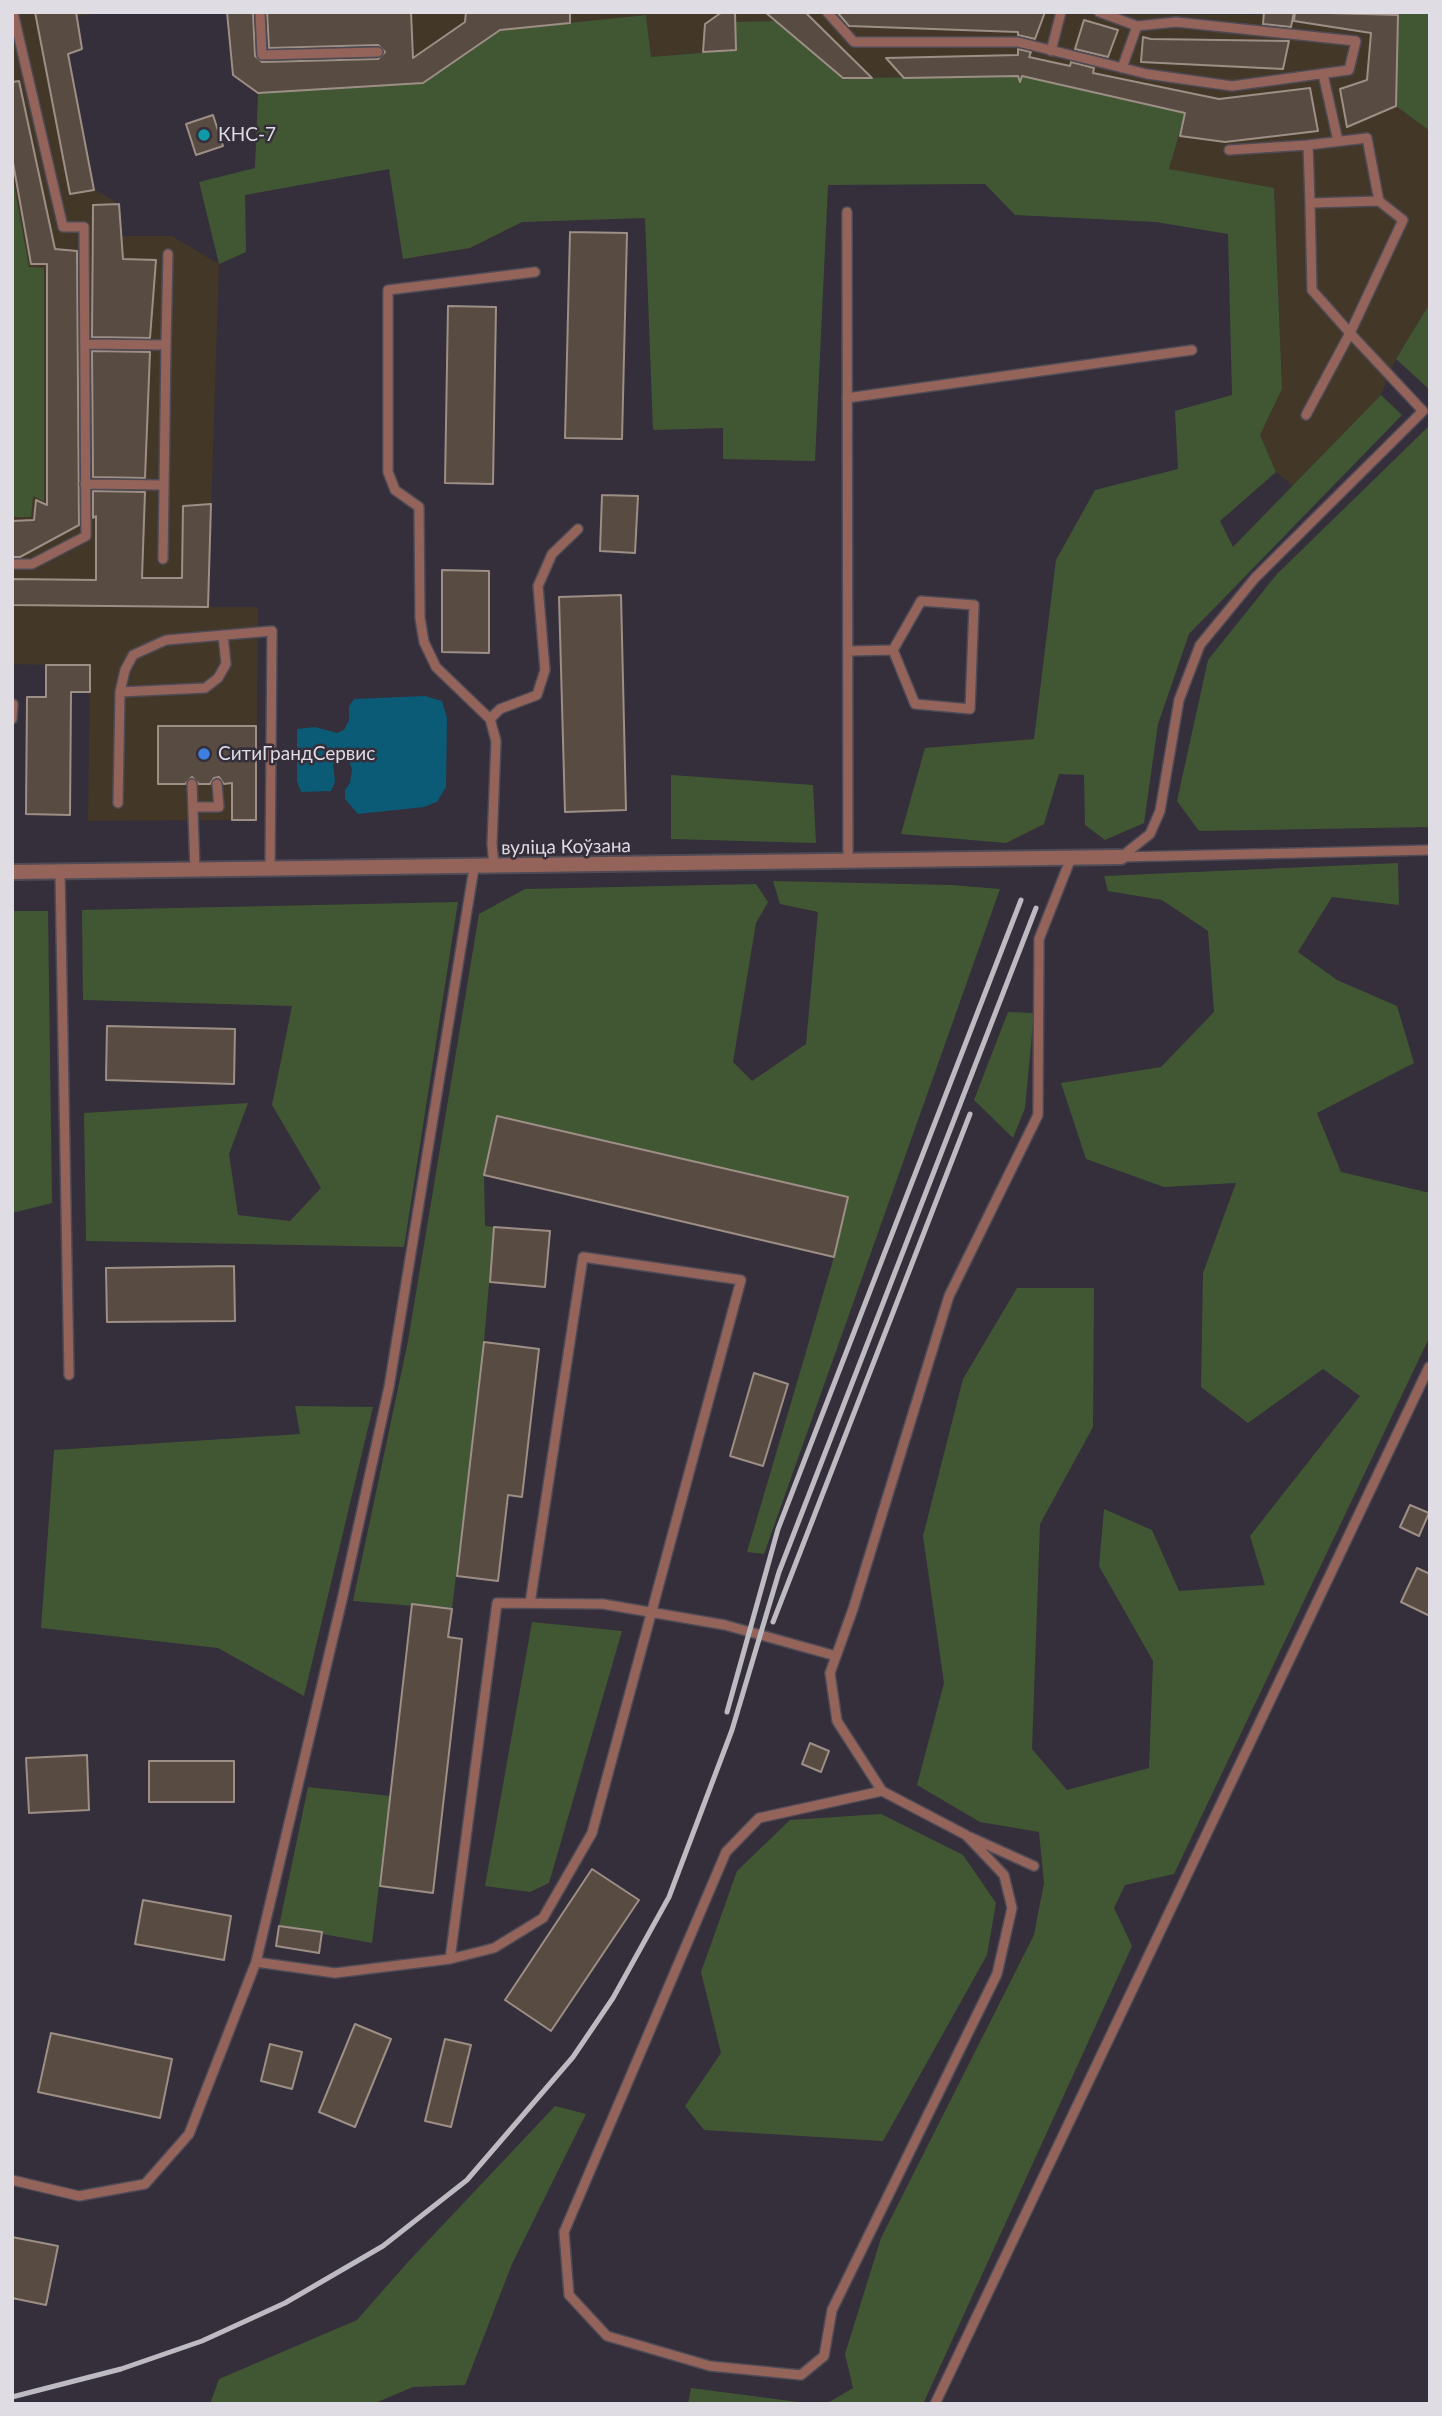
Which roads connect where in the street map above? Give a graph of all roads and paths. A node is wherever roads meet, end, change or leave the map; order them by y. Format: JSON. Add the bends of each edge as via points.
{"nodes":[{"id":1,"x":13,"y":12,"type":"edge"},
{"id":2,"x":260,"y":12,"type":"edge"},
{"id":3,"x":827,"y":12,"type":"edge"},
{"id":4,"x":1061,"y":12,"type":"edge"},
{"id":5,"x":1099,"y":12,"type":"edge"},
{"id":6,"x":1137,"y":26,"type":"junction"},
{"id":7,"x":1051,"y":51,"type":"junction"},
{"id":8,"x":378,"y":52,"type":"dead end"},
{"id":9,"x":1122,"y":68,"type":"junction"},
{"id":10,"x":1323,"y":74,"type":"junction"},
{"id":11,"x":1338,"y":141,"type":"junction"},
{"id":12,"x":1308,"y":145,"type":"junction"},
{"id":13,"x":1229,"y":150,"type":"dead end"},
{"id":14,"x":1379,"y":201,"type":"junction"},
{"id":15,"x":1310,"y":203,"type":"junction"},
{"id":16,"x":847,"y":212,"type":"dead end"},
{"id":17,"x":168,"y":254,"type":"dead end"},
{"id":18,"x":535,"y":272,"type":"dead end"},
{"id":19,"x":1350,"y":333,"type":"junction"},
{"id":20,"x":85,"y":344,"type":"junction"},
{"id":21,"x":166,"y":345,"type":"junction"},
{"id":22,"x":1192,"y":350,"type":"dead end"},
{"id":23,"x":847,"y":398,"type":"junction"},
{"id":24,"x":1306,"y":415,"type":"dead end"},
{"id":25,"x":85,"y":484,"type":"junction"},
{"id":26,"x":164,"y":485,"type":"junction"},
{"id":27,"x":578,"y":529,"type":"dead end"},
{"id":28,"x":163,"y":559,"type":"dead end"},
{"id":29,"x":12,"y":564,"type":"edge"},
{"id":30,"x":223,"y":635,"type":"junction"},
{"id":31,"x":893,"y":650,"type":"junction"},
{"id":32,"x":848,"y":651,"type":"junction"},
{"id":33,"x":120,"y":692,"type":"junction"},
{"id":34,"x":12,"y":704,"type":"edge"},
{"id":35,"x":12,"y":719,"type":"edge"},
{"id":36,"x":490,"y":719,"type":"junction"},
{"id":37,"x":192,"y":784,"type":"dead end"},
{"id":38,"x":217,"y":784,"type":"dead end"},
{"id":39,"x":118,"y":803,"type":"dead end"},
{"id":40,"x":193,"y":807,"type":"junction"},
{"id":41,"x":1430,"y":850,"type":"edge"},
{"id":42,"x":1121,"y":857,"type":"junction"},
{"id":43,"x":1071,"y":858,"type":"junction"},
{"id":44,"x":848,"y":860,"type":"junction"},
{"id":45,"x":495,"y":867,"type":"junction"},
{"id":46,"x":474,"y":868,"type":"junction"},
{"id":47,"x":270,"y":869,"type":"junction"},
{"id":48,"x":195,"y":870,"type":"junction"},
{"id":49,"x":12,"y":872,"type":"edge"},
{"id":50,"x":60,"y":872,"type":"junction"},
{"id":51,"x":1429,"y":1366,"type":"edge"},
{"id":52,"x":69,"y":1375,"type":"dead end"},
{"id":53,"x":530,"y":1603,"type":"junction"},
{"id":54,"x":650,"y":1612,"type":"junction"},
{"id":55,"x":836,"y":1656,"type":"junction"},
{"id":56,"x":882,"y":1791,"type":"junction"},
{"id":57,"x":966,"y":1835,"type":"junction"},
{"id":58,"x":1034,"y":1866,"type":"dead end"},
{"id":59,"x":450,"y":1959,"type":"junction"},
{"id":60,"x":256,"y":1962,"type":"junction"},
{"id":61,"x":12,"y":2180,"type":"edge"},
{"id":62,"x":935,"y":2404,"type":"edge"}],
"edges":[{"from":1,"to":20,"type":"lane","via":[[64,227],[84,227]]},
{"from":2,"to":8,"type":"lane","via":[[262,55]]},
{"from":3,"to":7,"type":"lane","via":[[854,42],[1018,42]]},
{"from":4,"to":7,"type":"lane"},
{"from":5,"to":6,"type":"lane"},
{"from":6,"to":9,"type":"lane"},
{"from":6,"to":10,"type":"lane","via":[[1176,22],[1356,41],[1349,70]]},
{"from":7,"to":9,"type":"lane"},
{"from":9,"to":10,"type":"lane","via":[[1232,86]]},
{"from":10,"to":11,"type":"lane"},
{"from":11,"to":12,"type":"lane"},
{"from":11,"to":14,"type":"lane","via":[[1367,138]]},
{"from":12,"to":13,"type":"lane"},
{"from":12,"to":15,"type":"lane"},
{"from":14,"to":15,"type":"lane"},
{"from":14,"to":19,"type":"lane","via":[[1404,220]]},
{"from":15,"to":19,"type":"lane","via":[[1312,290]]},
{"from":16,"to":23,"type":"lane"},
{"from":17,"to":21,"type":"lane"},
{"from":18,"to":36,"type":"lane","via":[[388,290],[388,472],[395,490],[419,507],[424,642],[436,667]]},
{"from":19,"to":24,"type":"lane"},
{"from":19,"to":42,"type":"lane","via":[[1423,411],[1255,578],[1200,645],[1179,700],[1160,811],[1150,834]]},
{"from":20,"to":21,"type":"lane"},
{"from":20,"to":25,"type":"lane"},
{"from":21,"to":26,"type":"lane"},
{"from":22,"to":23,"type":"lane"},
{"from":23,"to":32,"type":"lane"},
{"from":25,"to":26,"type":"lane"},
{"from":25,"to":29,"type":"lane","via":[[86,536],[32,565]]},
{"from":26,"to":28,"type":"lane"},
{"from":27,"to":36,"type":"lane","via":[[552,554],[538,586],[545,670],[537,695],[500,709]]},
{"from":30,"to":33,"type":"lane","via":[[166,640],[144,648],[132,655]]},
{"from":30,"to":33,"type":"lane","via":[[226,664],[205,688]]},
{"from":30,"to":47,"type":"lane","via":[[272,631]]},
{"from":31,"to":31,"type":"lane","via":[[915,704],[970,709],[974,604],[921,601]]},
{"from":31,"to":32,"type":"lane"},
{"from":32,"to":44,"type":"lane"},
{"from":33,"to":39,"type":"lane"},
{"from":34,"to":35,"type":"lane"},
{"from":36,"to":45,"type":"lane","via":[[496,741]]},
{"from":37,"to":40,"type":"lane"},
{"from":38,"to":40,"type":"lane","via":[[219,807]]},
{"from":40,"to":48,"type":"lane"},
{"from":41,"to":42,"type":"lane"},
{"from":42,"to":43,"type":"street","name":"вуліца Коўзана"},
{"from":43,"to":44,"type":"street","name":"вуліца Коўзана"},
{"from":43,"to":55,"type":"lane","via":[[1039,939],[1038,1115],[949,1296]]},
{"from":44,"to":45,"type":"street","name":"вуліца Коўзана"},
{"from":45,"to":46,"type":"street","name":"вуліца Коўзана"},
{"from":46,"to":47,"type":"street","name":"вуліца Коўзана"},
{"from":46,"to":60,"type":"lane","via":[[388,1387]]},
{"from":47,"to":48,"type":"street","name":"вуліца Коўзана"},
{"from":48,"to":50,"type":"street","name":"вуліца Коўзана"},
{"from":49,"to":50,"type":"street","name":"вуліца Коўзана"},
{"from":50,"to":52,"type":"lane"},
{"from":51,"to":62,"type":"lane"},
{"from":53,"to":54,"type":"lane","via":[[603,1604]]},
{"from":53,"to":54,"type":"lane","via":[[583,1257],[741,1280]]},
{"from":53,"to":59,"type":"lane","via":[[497,1603]]},
{"from":54,"to":55,"type":"lane","via":[[725,1625]]},
{"from":54,"to":59,"type":"lane","via":[[592,1833],[543,1918],[494,1948]]},
{"from":55,"to":56,"type":"lane","via":[[830,1673],[838,1721]]},
{"from":56,"to":57,"type":"lane"},
{"from":56,"to":57,"type":"lane","via":[[759,1818],[726,1852],[564,2232],[569,2294],[607,2336],[710,2366],[801,2375],[824,2356],[832,2311],[997,1974],[1012,1908],[1004,1875]]},
{"from":57,"to":58,"type":"lane"},
{"from":59,"to":60,"type":"lane","via":[[335,1973]]},
{"from":60,"to":61,"type":"lane","via":[[189,2134],[145,2184],[79,2196]]}]}
